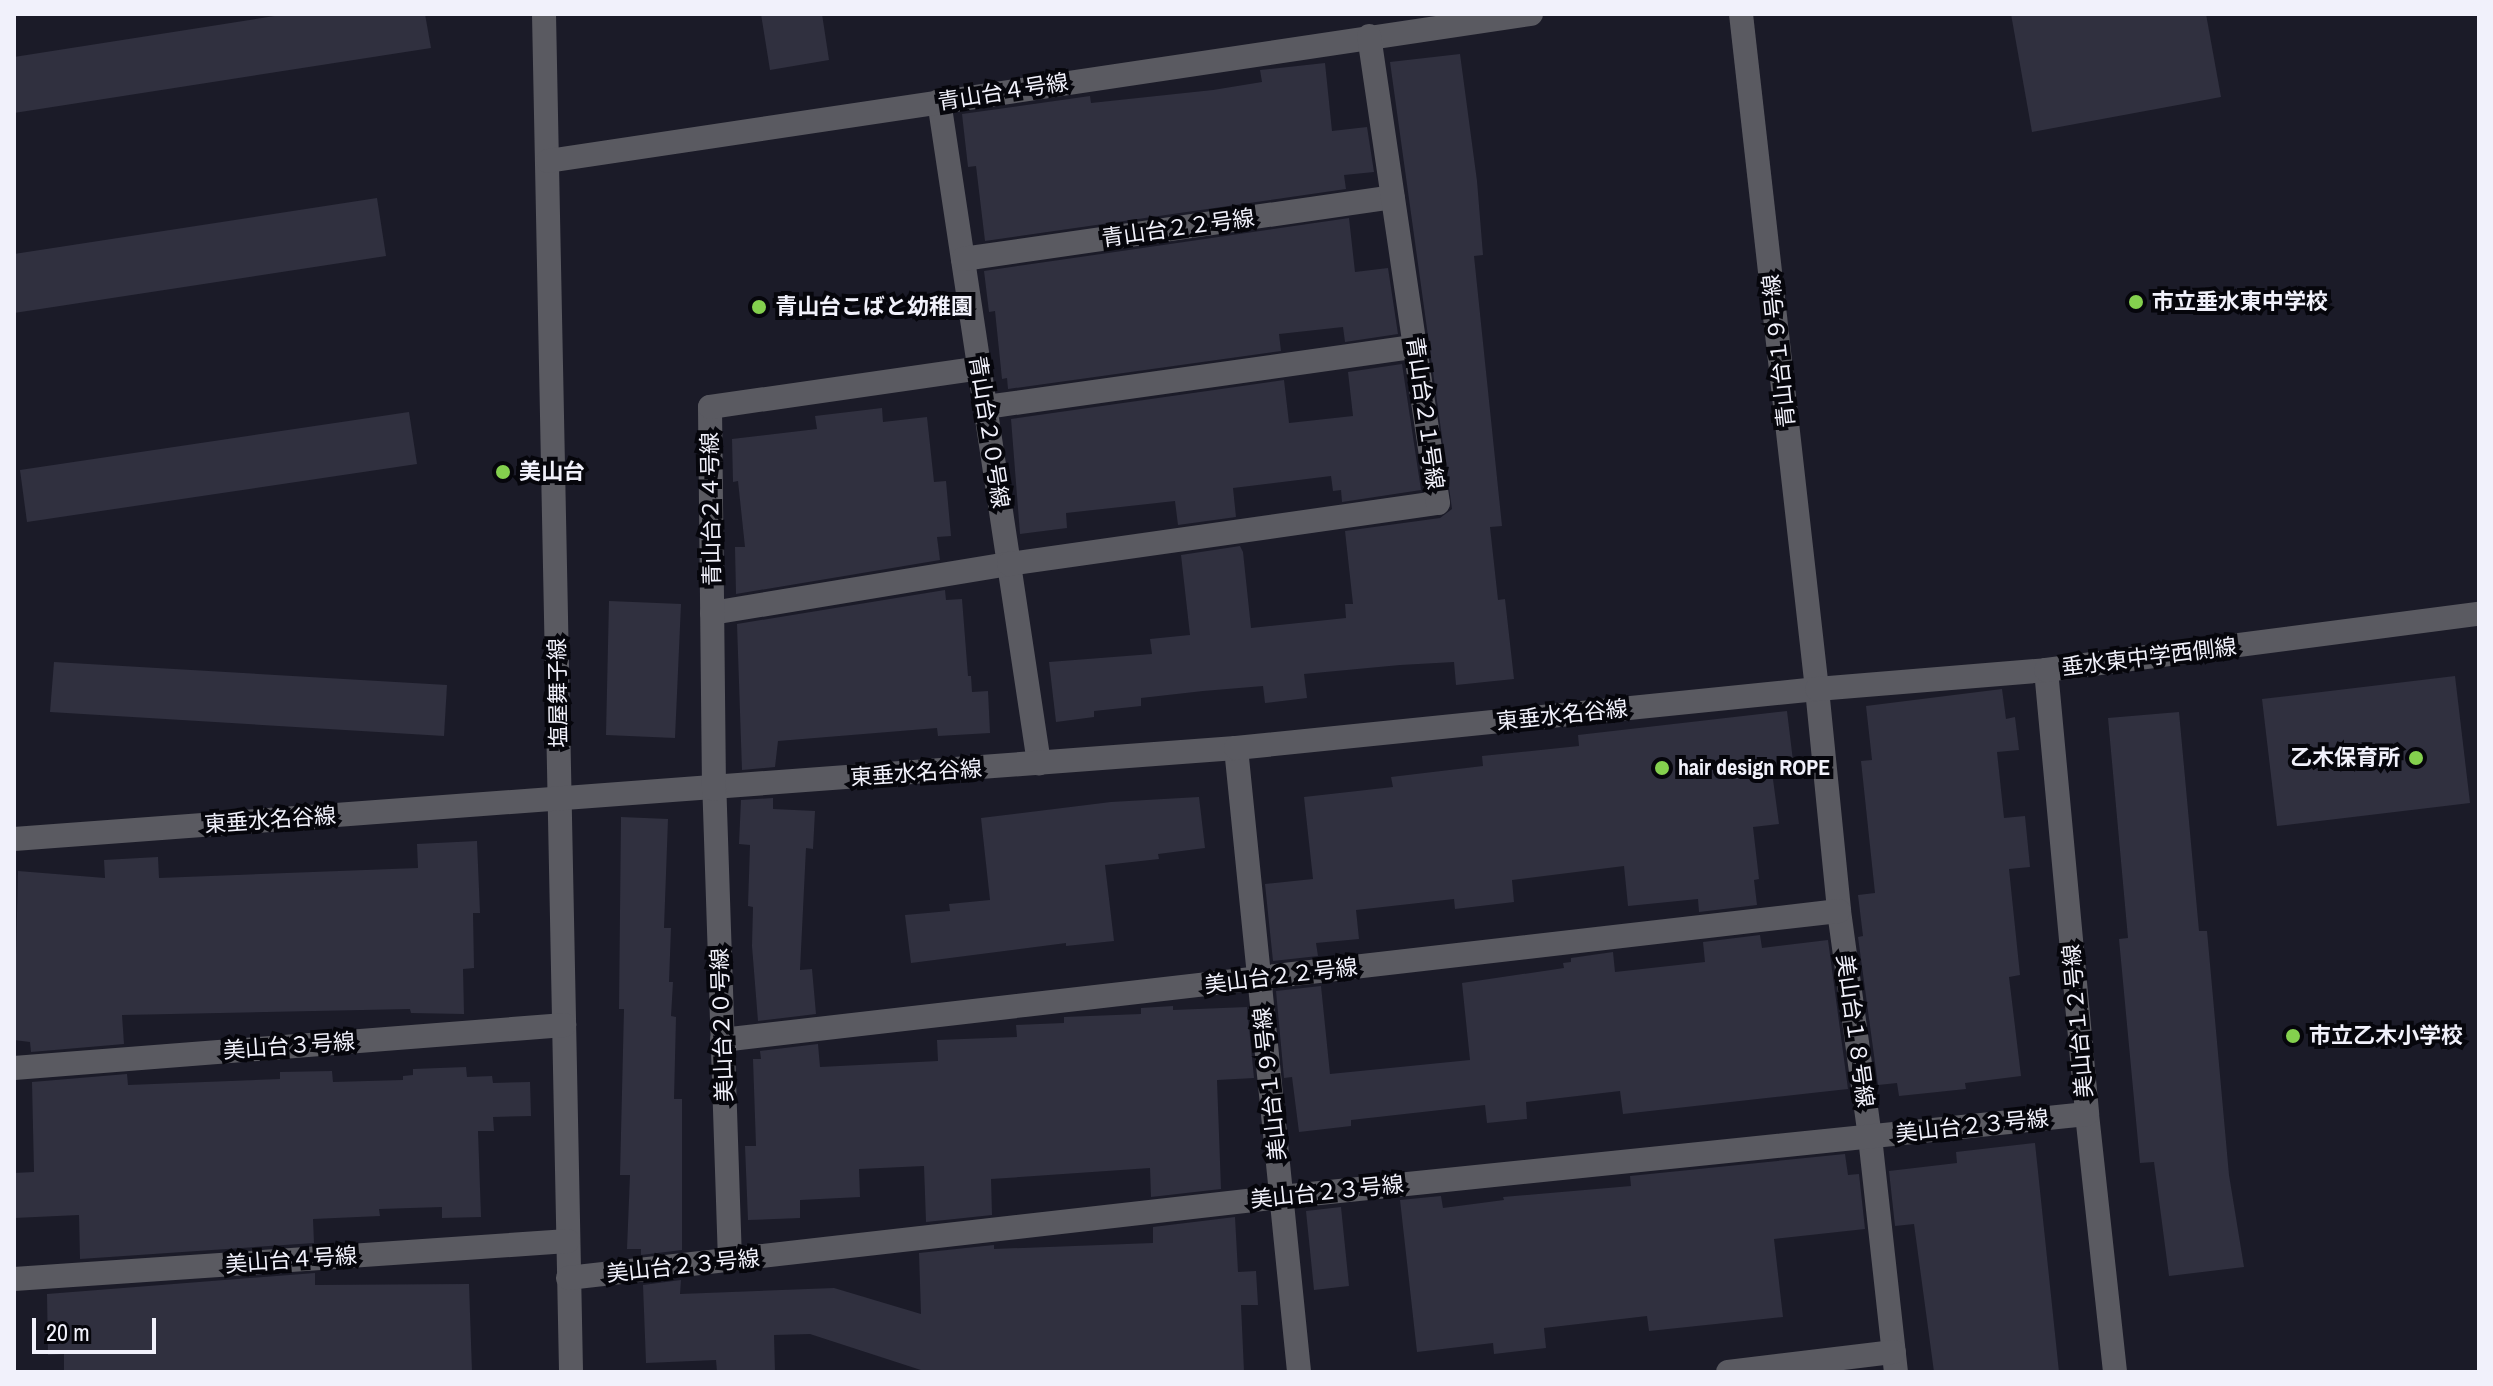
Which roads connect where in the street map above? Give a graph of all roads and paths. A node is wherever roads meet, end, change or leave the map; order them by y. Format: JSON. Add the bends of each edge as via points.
{"nodes":[{"id":1,"x":544,"y":14,"type":"edge"},
{"id":2,"x":1531,"y":14,"type":"edge"},
{"id":3,"x":1741,"y":14,"type":"edge"},
{"id":4,"x":1457,"y":18,"type":"edge"},
{"id":5,"x":1369,"y":36,"type":"junction"},
{"id":6,"x":939,"y":101,"type":"junction"},
{"id":7,"x":548,"y":161,"type":"junction"},
{"id":8,"x":1393,"y":197,"type":"junction"},
{"id":9,"x":963,"y":259,"type":"junction"},
{"id":10,"x":1415,"y":347,"type":"junction"},
{"id":11,"x":980,"y":368,"type":"junction"},
{"id":12,"x":986,"y":407,"type":"junction"},
{"id":13,"x":1009,"y":564,"type":"junction"},
{"id":14,"x":712,"y":613,"type":"junction"},
{"id":15,"x":2479,"y":614,"type":"edge"},
{"id":16,"x":2046,"y":670,"type":"junction"},
{"id":17,"x":1817,"y":689,"type":"junction"},
{"id":18,"x":1236,"y":748,"type":"junction"},
{"id":19,"x":1039,"y":763,"type":"junction"},
{"id":20,"x":714,"y":789,"type":"junction"},
{"id":21,"x":560,"y":798,"type":"junction"},
{"id":22,"x":14,"y":839,"type":"edge"},
{"id":23,"x":1839,"y":911,"type":"junction"},
{"id":24,"x":1259,"y":978,"type":"junction"},
{"id":25,"x":564,"y":1025,"type":"junction"},
{"id":26,"x":722,"y":1040,"type":"junction"},
{"id":27,"x":14,"y":1068,"type":"edge"},
{"id":28,"x":2087,"y":1114,"type":"junction"},
{"id":29,"x":1870,"y":1137,"type":"junction"},
{"id":30,"x":1281,"y":1197,"type":"junction"},
{"id":31,"x":568,"y":1241,"type":"junction"},
{"id":32,"x":730,"y":1261,"type":"junction"},
{"id":33,"x":568,"y":1278,"type":"junction"},
{"id":34,"x":14,"y":1279,"type":"edge"},
{"id":35,"x":1895,"y":1362,"type":"edge"},
{"id":36,"x":571,"y":1372,"type":"edge"},
{"id":37,"x":1299,"y":1372,"type":"edge"},
{"id":38,"x":1728,"y":1372,"type":"edge"},
{"id":39,"x":2115,"y":1372,"type":"edge"}],
"edges":[{"from":1,"to":7,"type":"street","name":"塩屋舞子線"},
{"from":2,"to":4,"type":"street","name":"青山台４号線"},
{"from":3,"to":17,"type":"street","name":"青山台１９号線"},
{"from":4,"to":5,"type":"street","name":"青山台４号線"},
{"from":5,"to":6,"type":"street","name":"青山台４号線"},
{"from":5,"to":8,"type":"street","name":"青山台２１号線"},
{"from":6,"to":7,"type":"street","name":"青山台４号線"},
{"from":6,"to":9,"type":"street","name":"青山台２０号線"},
{"from":7,"to":21,"type":"street","name":"塩屋舞子線"},
{"from":8,"to":9,"type":"street","name":"青山台２２号線"},
{"from":8,"to":10,"type":"street","name":"青山台２１号線"},
{"from":9,"to":11,"type":"street","name":"青山台２０号線"},
{"from":10,"to":12,"type":"street"},
{"from":10,"to":13,"type":"street","name":"青山台２１号線","via":[[1438,503]]},
{"from":11,"to":12,"type":"street","name":"青山台２０号線"},
{"from":11,"to":14,"type":"street","name":"青山台２４号線","via":[[710,407]]},
{"from":12,"to":13,"type":"street","name":"青山台２０号線"},
{"from":13,"to":14,"type":"street"},
{"from":13,"to":19,"type":"street","name":"青山台２０号線"},
{"from":14,"to":20,"type":"street","name":"青山台２４号線"},
{"from":15,"to":16,"type":"street","name":"垂水東中学西側線"},
{"from":16,"to":17,"type":"street","name":"垂水東中学西側線"},
{"from":16,"to":28,"type":"street","name":"美山台１２号線"},
{"from":17,"to":18,"type":"street","name":"東垂水名谷線"},
{"from":17,"to":23,"type":"street","name":"美山台１８号線"},
{"from":18,"to":19,"type":"street","name":"東垂水名谷線"},
{"from":18,"to":24,"type":"street","name":"美山台１９号線"},
{"from":19,"to":20,"type":"street","name":"東垂水名谷線"},
{"from":20,"to":21,"type":"street","name":"東垂水名谷線"},
{"from":20,"to":26,"type":"street","name":"美山台２０号線"},
{"from":21,"to":22,"type":"street","name":"東垂水名谷線"},
{"from":21,"to":25,"type":"street","name":"塩屋舞子線"},
{"from":23,"to":24,"type":"street","name":"美山台２２号線"},
{"from":23,"to":29,"type":"street","name":"美山台１８号線"},
{"from":24,"to":26,"type":"street","name":"美山台２２号線"},
{"from":24,"to":30,"type":"street","name":"美山台１９号線"},
{"from":25,"to":27,"type":"street","name":"美山台３号線"},
{"from":25,"to":31,"type":"street","name":"塩屋舞子線"},
{"from":26,"to":32,"type":"street","name":"美山台２０号線"},
{"from":28,"to":29,"type":"street","name":"美山台２３号線"},
{"from":28,"to":39,"type":"street","name":"美山台１２号線"},
{"from":29,"to":30,"type":"street","name":"美山台２３号線"},
{"from":29,"to":35,"type":"street","name":"美山台１８号線"},
{"from":30,"to":32,"type":"street","name":"美山台２３号線"},
{"from":30,"to":37,"type":"street","name":"美山台１９号線"},
{"from":31,"to":33,"type":"street","name":"塩屋舞子線"},
{"from":31,"to":34,"type":"street","name":"美山台４号線"},
{"from":32,"to":33,"type":"street","name":"美山台２３号線"},
{"from":33,"to":36,"type":"street","name":"塩屋舞子線"},
{"from":35,"to":38,"type":"street"}]}
